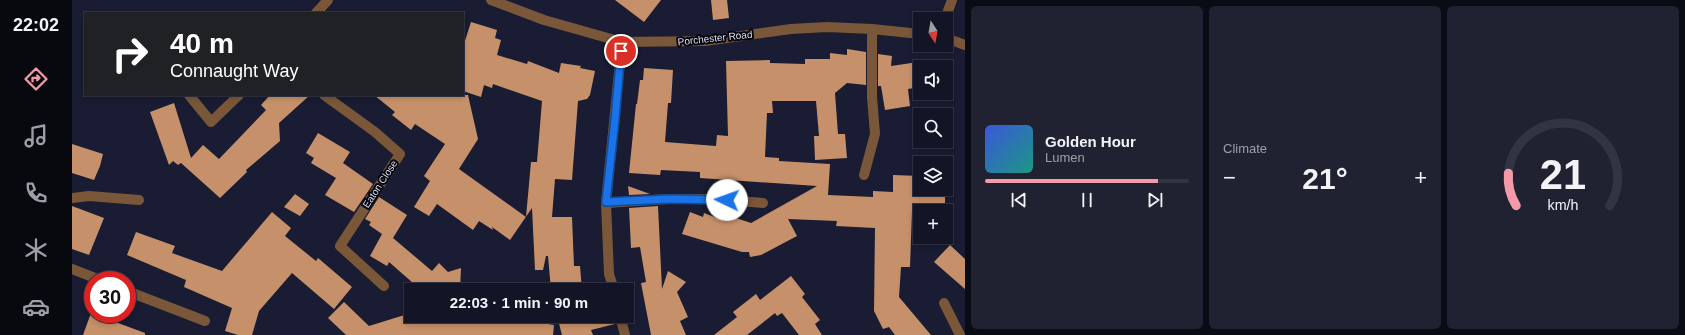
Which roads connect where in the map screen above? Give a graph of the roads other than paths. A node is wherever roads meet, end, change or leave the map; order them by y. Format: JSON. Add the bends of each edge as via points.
{"nodes":[{"id":1,"x":328,"y":0,"type":"edge"},
{"id":2,"x":491,"y":0,"type":"edge"},
{"id":3,"x":952,"y":0,"type":"edge"},
{"id":4,"x":317,"y":12,"type":"edge"},
{"id":5,"x":948,"y":12,"type":"edge"},
{"id":6,"x":872,"y":29,"type":"junction"},
{"id":7,"x":913,"y":33,"type":"edge"},
{"id":8,"x":953,"y":41,"type":"edge"},
{"id":9,"x":622,"y":42,"type":"junction"},
{"id":10,"x":965,"y":45,"type":"edge"},
{"id":11,"x":190,"y":96,"type":"edge"},
{"id":12,"x":238,"y":96,"type":"edge"},
{"id":13,"x":325,"y":96,"type":"edge"},
{"id":14,"x":864,"y":174,"type":"dead end"},
{"id":15,"x":72,"y":198,"type":"edge"},
{"id":16,"x":139,"y":200,"type":"dead end"},
{"id":17,"x":606,"y":202,"type":"junction"},
{"id":18,"x":763,"y":203,"type":"dead end"},
{"id":19,"x":72,"y":269,"type":"edge"},
{"id":20,"x":84,"y":274,"type":"edge"},
{"id":21,"x":612,"y":283,"type":"edge"},
{"id":22,"x":384,"y":286,"type":"dead end"},
{"id":23,"x":136,"y":294,"type":"edge"},
{"id":24,"x":944,"y":303,"type":"dead end"},
{"id":25,"x":205,"y":321,"type":"dead end"},
{"id":26,"x":622,"y":323,"type":"edge"},
{"id":27,"x":625,"y":335,"type":"edge"},
{"id":28,"x":960,"y":335,"type":"edge"}],
"edges":[{"from":1,"to":4,"type":"street"},
{"from":2,"to":9,"type":"street","name":"Porchester Road","via":[[544,20]]},
{"from":3,"to":5,"type":"street"},
{"from":6,"to":7,"type":"street","name":"Porchester Road"},
{"from":6,"to":9,"type":"street","name":"Porchester Road","via":[[827,27],[791,29],[705,41]]},
{"from":6,"to":14,"type":"street","via":[[872,97],[876,134]]},
{"from":8,"to":10,"type":"street"},
{"from":9,"to":17,"type":"street"},
{"from":11,"to":12,"type":"street","via":[[211,122]]},
{"from":13,"to":22,"type":"street","name":"Eaton Close","via":[[400,154],[340,246]]},
{"from":15,"to":16,"type":"street","via":[[89,196]]},
{"from":17,"to":18,"type":"street","via":[[715,199]]},
{"from":17,"to":21,"type":"street","via":[[609,274]]},
{"from":19,"to":20,"type":"street"},
{"from":23,"to":25,"type":"street"},
{"from":24,"to":28,"type":"street"},
{"from":26,"to":27,"type":"street"}]}
